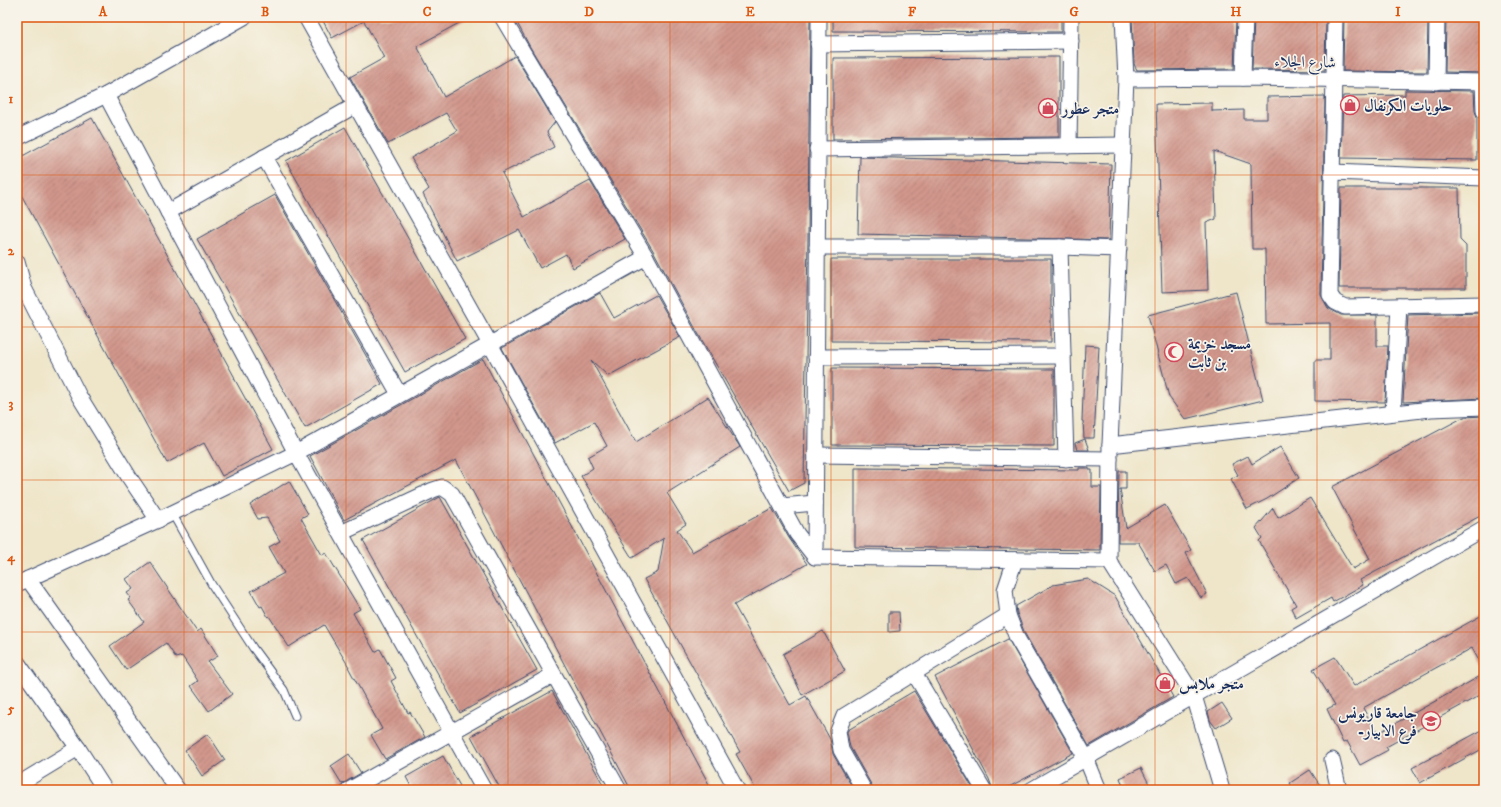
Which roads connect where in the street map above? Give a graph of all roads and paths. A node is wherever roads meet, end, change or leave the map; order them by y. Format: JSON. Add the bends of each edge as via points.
{"nodes":[{"id":1,"x":244,"y":17,"type":"edge"},
{"id":2,"x":306,"y":17,"type":"edge"},
{"id":3,"x":502,"y":17,"type":"edge"},
{"id":4,"x":819,"y":17,"type":"edge"},
{"id":5,"x":1071,"y":17,"type":"edge"},
{"id":6,"x":1124,"y":17,"type":"edge"},
{"id":7,"x":1245,"y":17,"type":"edge"},
{"id":8,"x":1335,"y":17,"type":"edge"},
{"id":9,"x":1437,"y":17,"type":"edge"},
{"id":10,"x":1070,"y":41,"type":"junction"},
{"id":11,"x":818,"y":44,"type":"junction"},
{"id":12,"x":1244,"y":78,"type":"junction"},
{"id":13,"x":1126,"y":79,"type":"junction"},
{"id":14,"x":1333,"y":80,"type":"junction"},
{"id":15,"x":1436,"y":82,"type":"junction"},
{"id":16,"x":1484,"y":82,"type":"edge"},
{"id":17,"x":106,"y":96,"type":"junction"},
{"id":18,"x":356,"y":105,"type":"junction"},
{"id":19,"x":1484,"y":111,"type":"edge"},
{"id":20,"x":17,"y":138,"type":"edge"},
{"id":21,"x":1123,"y":145,"type":"junction"},
{"id":22,"x":1069,"y":146,"type":"junction"},
{"id":23,"x":817,"y":148,"type":"junction"},
{"id":24,"x":264,"y":157,"type":"junction"},
{"id":25,"x":1332,"y":172,"type":"junction"},
{"id":26,"x":1484,"y":178,"type":"edge"},
{"id":27,"x":168,"y":212,"type":"junction"},
{"id":28,"x":817,"y":247,"type":"junction"},
{"id":29,"x":1060,"y":247,"type":"junction"},
{"id":30,"x":1119,"y":249,"type":"junction"},
{"id":31,"x":646,"y":257,"type":"junction"},
{"id":32,"x":17,"y":262,"type":"edge"},
{"id":33,"x":1484,"y":304,"type":"edge"},
{"id":34,"x":1399,"y":306,"type":"junction"},
{"id":35,"x":490,"y":344,"type":"junction"},
{"id":36,"x":1063,"y":356,"type":"junction"},
{"id":37,"x":816,"y":357,"type":"junction"},
{"id":38,"x":399,"y":394,"type":"junction"},
{"id":39,"x":1484,"y":407,"type":"edge"},
{"id":40,"x":1393,"y":413,"type":"junction"},
{"id":41,"x":1110,"y":452,"type":"junction"},
{"id":42,"x":296,"y":453,"type":"junction"},
{"id":43,"x":816,"y":456,"type":"junction"},
{"id":44,"x":1066,"y":459,"type":"junction"},
{"id":45,"x":815,"y":503,"type":"junction"},
{"id":46,"x":782,"y":506,"type":"junction"},
{"id":47,"x":172,"y":513,"type":"junction"},
{"id":48,"x":158,"y":520,"type":"junction"},
{"id":49,"x":1484,"y":528,"type":"edge"},
{"id":50,"x":341,"y":533,"type":"junction"},
{"id":51,"x":815,"y":557,"type":"junction"},
{"id":52,"x":1015,"y":560,"type":"junction"},
{"id":53,"x":1109,"y":561,"type":"junction"},
{"id":54,"x":22,"y":582,"type":"edge"},
{"id":55,"x":1008,"y":615,"type":"junction"},
{"id":56,"x":17,"y":662,"type":"edge"},
{"id":57,"x":914,"y":673,"type":"junction"},
{"id":58,"x":553,"y":675,"type":"junction"},
{"id":59,"x":1194,"y":696,"type":"junction"},
{"id":60,"x":295,"y":716,"type":"dead end"},
{"id":61,"x":452,"y":732,"type":"junction"},
{"id":62,"x":78,"y":748,"type":"junction"},
{"id":63,"x":1086,"y":758,"type":"junction"},
{"id":64,"x":1332,"y":760,"type":"dead end"},
{"id":65,"x":17,"y":786,"type":"edge"},
{"id":66,"x":105,"y":790,"type":"edge"},
{"id":67,"x":178,"y":790,"type":"edge"},
{"id":68,"x":349,"y":790,"type":"edge"},
{"id":69,"x":484,"y":790,"type":"edge"},
{"id":70,"x":619,"y":790,"type":"edge"},
{"id":71,"x":737,"y":790,"type":"edge"},
{"id":72,"x":864,"y":790,"type":"edge"},
{"id":73,"x":984,"y":790,"type":"edge"},
{"id":74,"x":1030,"y":790,"type":"edge"},
{"id":75,"x":1099,"y":790,"type":"edge"},
{"id":76,"x":1222,"y":790,"type":"edge"},
{"id":77,"x":1339,"y":790,"type":"edge"}],
"edges":[{"from":1,"to":17,"type":"street"},
{"from":2,"to":18,"type":"street"},
{"from":3,"to":31,"type":"street"},
{"from":4,"to":11,"type":"street"},
{"from":5,"to":10,"type":"street"},
{"from":6,"to":13,"type":"street"},
{"from":7,"to":12,"type":"street"},
{"from":8,"to":14,"type":"street"},
{"from":9,"to":15,"type":"street"},
{"from":10,"to":11,"type":"street"},
{"from":10,"to":22,"type":"street"},
{"from":11,"to":23,"type":"street"},
{"from":12,"to":13,"type":"street","name":"شارع الجلاء"},
{"from":12,"to":14,"type":"street","name":"شارع الجلاء"},
{"from":13,"to":21,"type":"street"},
{"from":14,"to":15,"type":"street","name":"شارع الجلاء"},
{"from":14,"to":25,"type":"street"},
{"from":15,"to":16,"type":"street","name":"شارع الجلاء"},
{"from":16,"to":19,"type":"street"},
{"from":17,"to":20,"type":"street"},
{"from":17,"to":27,"type":"street"},
{"from":18,"to":24,"type":"street"},
{"from":18,"to":35,"type":"street"},
{"from":21,"to":22,"type":"street"},
{"from":21,"to":30,"type":"street"},
{"from":22,"to":23,"type":"street"},
{"from":23,"to":28,"type":"street"},
{"from":24,"to":27,"type":"street"},
{"from":24,"to":38,"type":"street"},
{"from":25,"to":26,"type":"street"},
{"from":25,"to":34,"type":"street","via":[[1330,295],[1335,302],[1345,307]]},
{"from":27,"to":42,"type":"street"},
{"from":28,"to":29,"type":"street"},
{"from":28,"to":37,"type":"street"},
{"from":29,"to":30,"type":"street"},
{"from":29,"to":36,"type":"street"},
{"from":30,"to":41,"type":"street"},
{"from":31,"to":35,"type":"street"},
{"from":31,"to":46,"type":"street"},
{"from":32,"to":48,"type":"street","via":[[24,288],[79,396]]},
{"from":33,"to":34,"type":"street"},
{"from":34,"to":40,"type":"street"},
{"from":35,"to":38,"type":"street"},
{"from":35,"to":71,"type":"street"},
{"from":36,"to":37,"type":"street"},
{"from":36,"to":44,"type":"street"},
{"from":37,"to":43,"type":"street"},
{"from":38,"to":42,"type":"street"},
{"from":39,"to":40,"type":"street"},
{"from":40,"to":41,"type":"street"},
{"from":41,"to":44,"type":"street"},
{"from":41,"to":53,"type":"street"},
{"from":42,"to":47,"type":"street"},
{"from":42,"to":50,"type":"street"},
{"from":43,"to":44,"type":"street"},
{"from":43,"to":45,"type":"street"},
{"from":45,"to":46,"type":"street"},
{"from":45,"to":51,"type":"street"},
{"from":46,"to":51,"type":"street","via":[[797,534]]},
{"from":47,"to":48,"type":"street"},
{"from":47,"to":60,"type":"lane","via":[[212,584],[253,648],[284,690]]},
{"from":48,"to":54,"type":"street"},
{"from":49,"to":59,"type":"street"},
{"from":50,"to":58,"type":"street","via":[[442,487],[452,494]]},
{"from":50,"to":61,"type":"street"},
{"from":51,"to":52,"type":"street"},
{"from":52,"to":53,"type":"street"},
{"from":52,"to":55,"type":"street","via":[[1005,590]]},
{"from":53,"to":59,"type":"street"},
{"from":54,"to":67,"type":"street"},
{"from":55,"to":57,"type":"street"},
{"from":55,"to":63,"type":"street","via":[[1017,638]]},
{"from":56,"to":62,"type":"street"},
{"from":57,"to":72,"type":"street","via":[[844,716],[838,731],[841,750]]},
{"from":57,"to":73,"type":"street"},
{"from":58,"to":61,"type":"street"},
{"from":58,"to":70,"type":"street"},
{"from":59,"to":63,"type":"street"},
{"from":59,"to":76,"type":"street"},
{"from":61,"to":68,"type":"street"},
{"from":61,"to":69,"type":"street"},
{"from":62,"to":65,"type":"street"},
{"from":62,"to":66,"type":"street"},
{"from":63,"to":74,"type":"street"},
{"from":63,"to":75,"type":"street"},
{"from":64,"to":77,"type":"street"}]}
